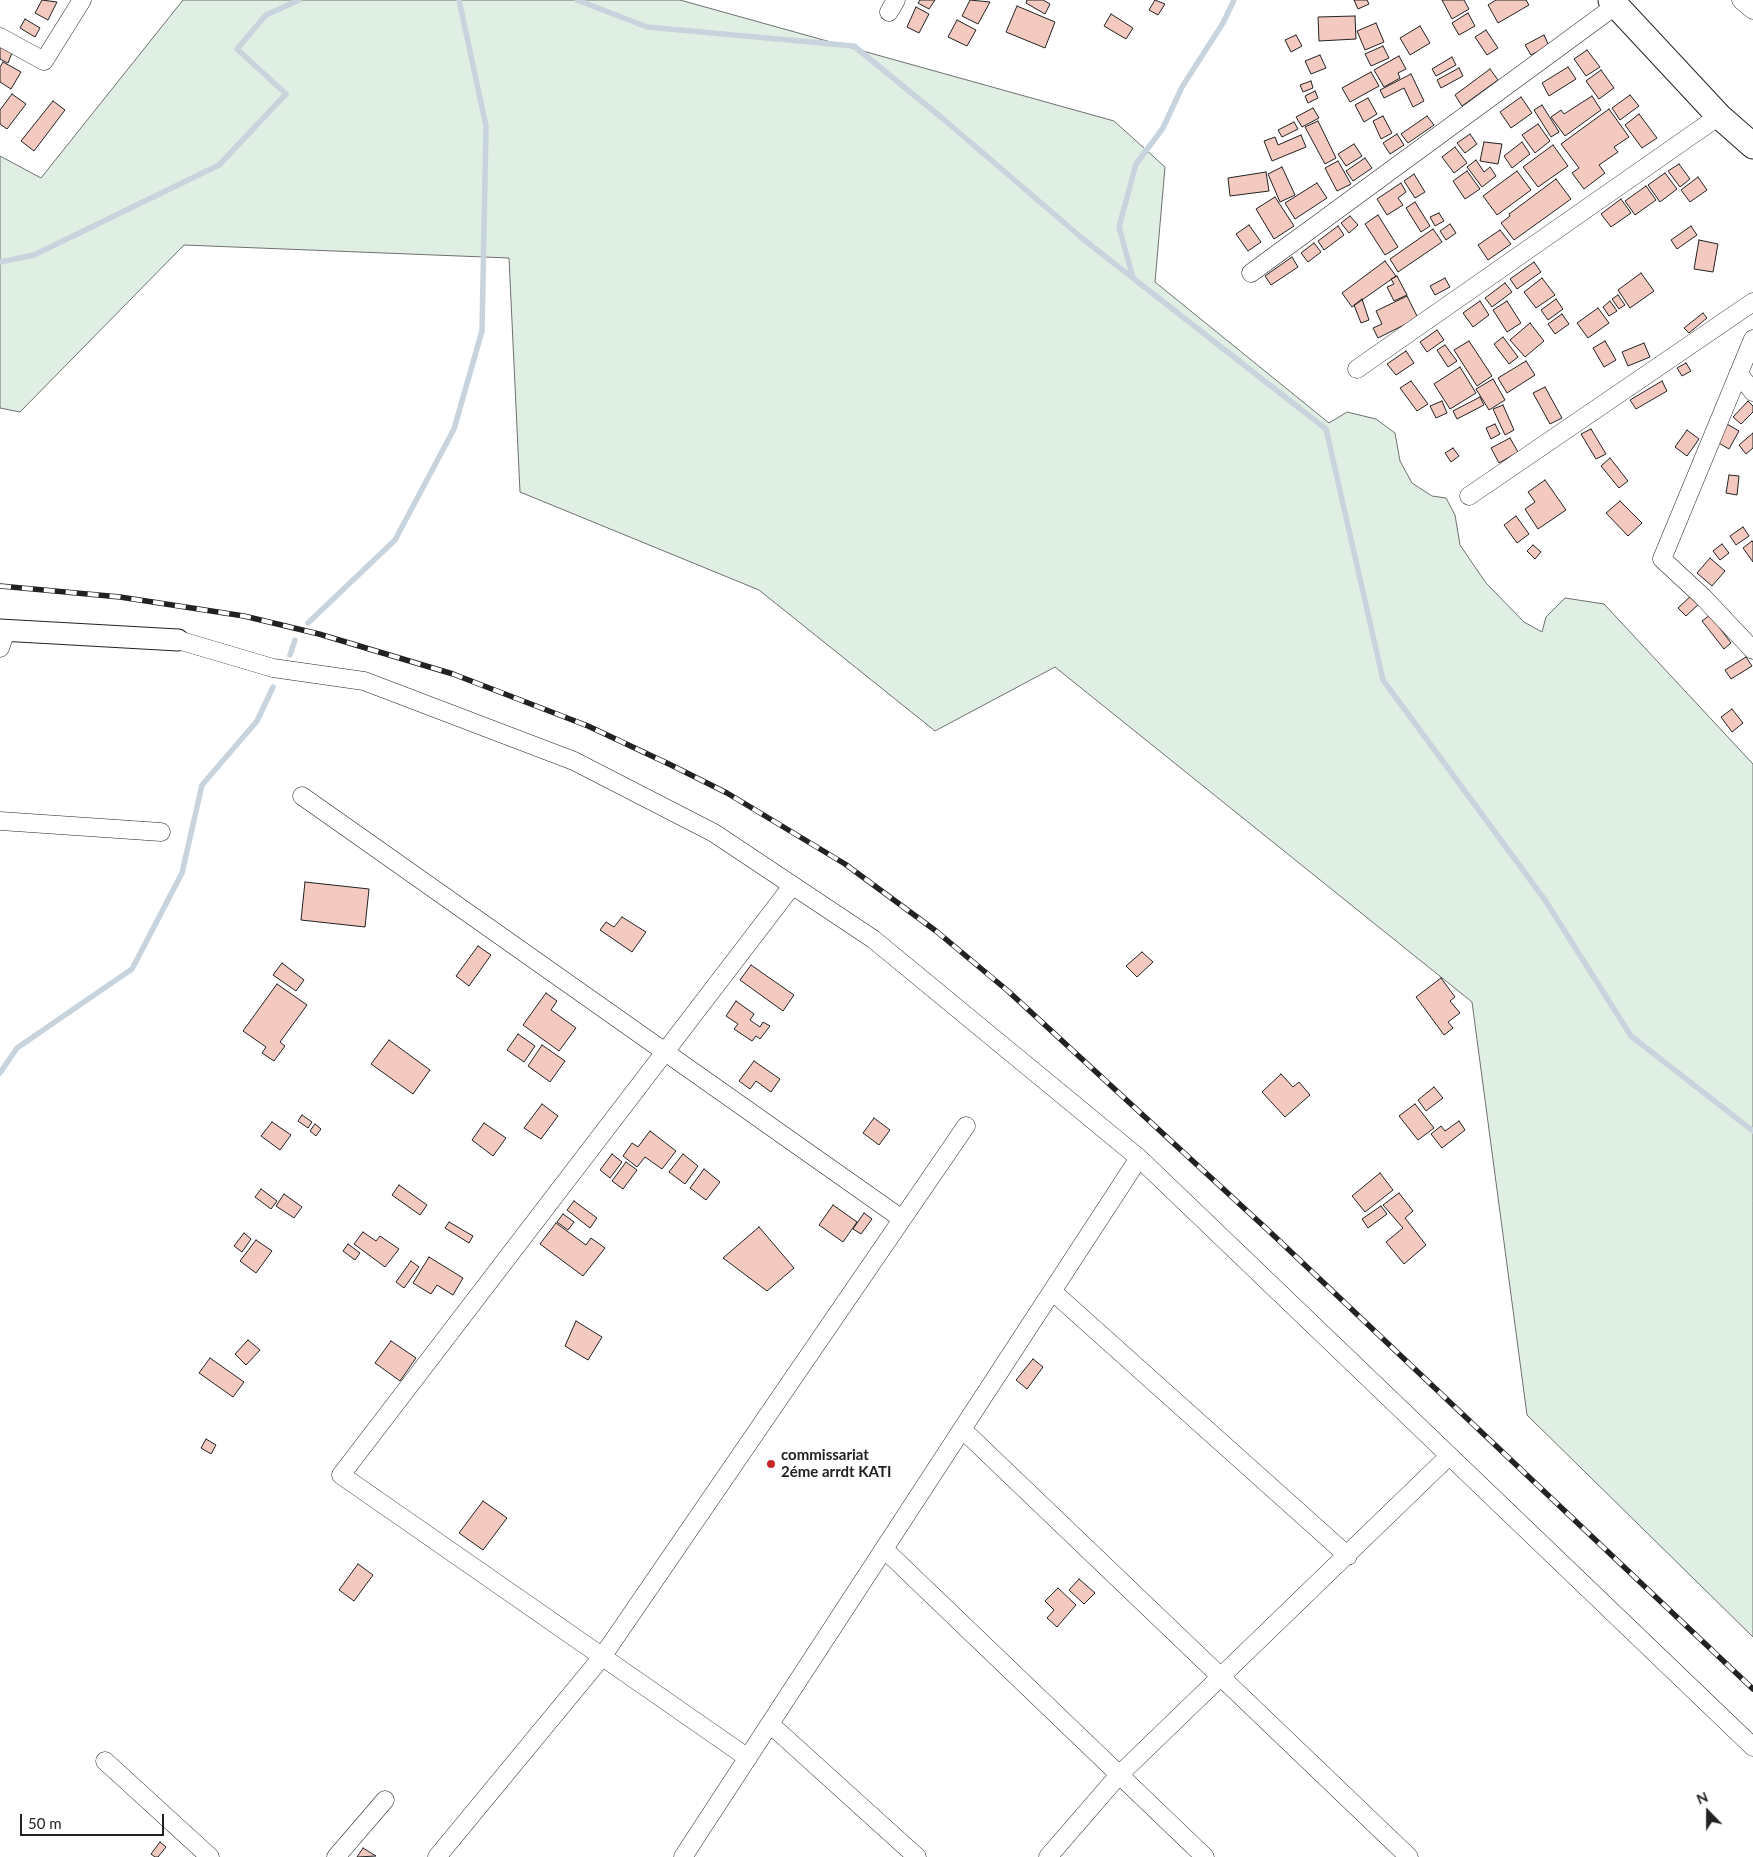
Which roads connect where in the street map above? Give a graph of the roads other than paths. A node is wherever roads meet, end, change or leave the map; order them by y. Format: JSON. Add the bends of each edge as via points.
{"nodes":[{"id":1,"x":82,"y":0,"type":"edge"},
{"id":2,"x":1741,"y":0,"type":"edge"},
{"id":3,"x":1613,"y":3,"type":"edge"},
{"id":4,"x":1753,"y":10,"type":"edge"},
{"id":5,"x":0,"y":37,"type":"edge"},
{"id":6,"x":1719,"y":116,"type":"junction"},
{"id":7,"x":1753,"y":146,"type":"edge"},
{"id":8,"x":1251,"y":273,"type":"dead end"},
{"id":9,"x":1753,"y":302,"type":"edge"},
{"id":10,"x":1753,"y":339,"type":"edge"},
{"id":11,"x":1357,"y":369,"type":"dead end"},
{"id":12,"x":1739,"y":374,"type":"junction"},
{"id":13,"x":1753,"y":392,"type":"edge"},
{"id":14,"x":1469,"y":496,"type":"dead end"},
{"id":15,"x":2,"y":636,"type":"edge"},
{"id":16,"x":178,"y":640,"type":"joint"},
{"id":17,"x":1753,"y":650,"type":"edge"},
{"id":18,"x":302,"y":796,"type":"dead end"},
{"id":19,"x":0,"y":822,"type":"edge"},
{"id":20,"x":161,"y":832,"type":"dead end"},
{"id":21,"x":792,"y":886,"type":"junction"},
{"id":22,"x":665,"y":1052,"type":"junction"},
{"id":23,"x":966,"y":1126,"type":"dead end"},
{"id":24,"x":1139,"y":1158,"type":"junction"},
{"id":25,"x":902,"y":1219,"type":"junction"},
{"id":26,"x":1052,"y":1291,"type":"junction"},
{"id":27,"x":962,"y":1429,"type":"junction"},
{"id":28,"x":1449,"y":1456,"type":"junction"},
{"id":29,"x":884,"y":1549,"type":"junction"},
{"id":30,"x":1348,"y":1556,"type":"junction"},
{"id":31,"x":602,"y":1657,"type":"junction"},
{"id":32,"x":1220,"y":1678,"type":"junction"},
{"id":33,"x":770,"y":1724,"type":"junction"},
{"id":34,"x":1753,"y":1747,"type":"edge"},
{"id":35,"x":748,"y":1758,"type":"junction"},
{"id":36,"x":105,"y":1762,"type":"dead end"},
{"id":37,"x":1118,"y":1776,"type":"junction"},
{"id":38,"x":384,"y":1800,"type":"dead end"},
{"id":39,"x":210,"y":1857,"type":"edge"},
{"id":40,"x":336,"y":1857,"type":"edge"},
{"id":41,"x":437,"y":1857,"type":"edge"},
{"id":42,"x":683,"y":1857,"type":"edge"},
{"id":43,"x":917,"y":1857,"type":"edge"},
{"id":44,"x":1048,"y":1857,"type":"edge"},
{"id":45,"x":1206,"y":1857,"type":"edge"},
{"id":46,"x":1409,"y":1857,"type":"edge"}],
"edges":[{"from":1,"to":5,"type":"street","via":[[44,61]]},
{"from":2,"to":4,"type":"street"},
{"from":3,"to":6,"type":"main road"},
{"from":3,"to":8,"type":"street"},
{"from":6,"to":7,"type":"main road"},
{"from":6,"to":11,"type":"street"},
{"from":9,"to":14,"type":"street"},
{"from":10,"to":12,"type":"street"},
{"from":12,"to":13,"type":"street"},
{"from":12,"to":17,"type":"street","via":[[1662,559],[1704,597]]},
{"from":15,"to":16,"type":"street"},
{"from":16,"to":21,"type":"street","via":[[273,668],[364,681],[574,761],[714,833]]},
{"from":18,"to":22,"type":"street"},
{"from":19,"to":20,"type":"street"},
{"from":21,"to":22,"type":"street"},
{"from":21,"to":24,"type":"street","via":[[873,939]]},
{"from":22,"to":25,"type":"street"},
{"from":22,"to":31,"type":"street","via":[[341,1475]]},
{"from":23,"to":25,"type":"street"},
{"from":24,"to":26,"type":"street"},
{"from":24,"to":28,"type":"street"},
{"from":25,"to":31,"type":"street"},
{"from":26,"to":27,"type":"street"},
{"from":26,"to":30,"type":"street"},
{"from":27,"to":29,"type":"street"},
{"from":27,"to":32,"type":"street"},
{"from":28,"to":30,"type":"street"},
{"from":28,"to":34,"type":"street"},
{"from":29,"to":33,"type":"street"},
{"from":29,"to":37,"type":"street"},
{"from":30,"to":32,"type":"street"},
{"from":31,"to":35,"type":"street"},
{"from":31,"to":41,"type":"street"},
{"from":32,"to":37,"type":"street"},
{"from":32,"to":46,"type":"street"},
{"from":33,"to":35,"type":"street"},
{"from":33,"to":43,"type":"street"},
{"from":35,"to":42,"type":"street"},
{"from":36,"to":39,"type":"street"},
{"from":37,"to":44,"type":"street"},
{"from":37,"to":45,"type":"street"},
{"from":38,"to":40,"type":"street"}]}
